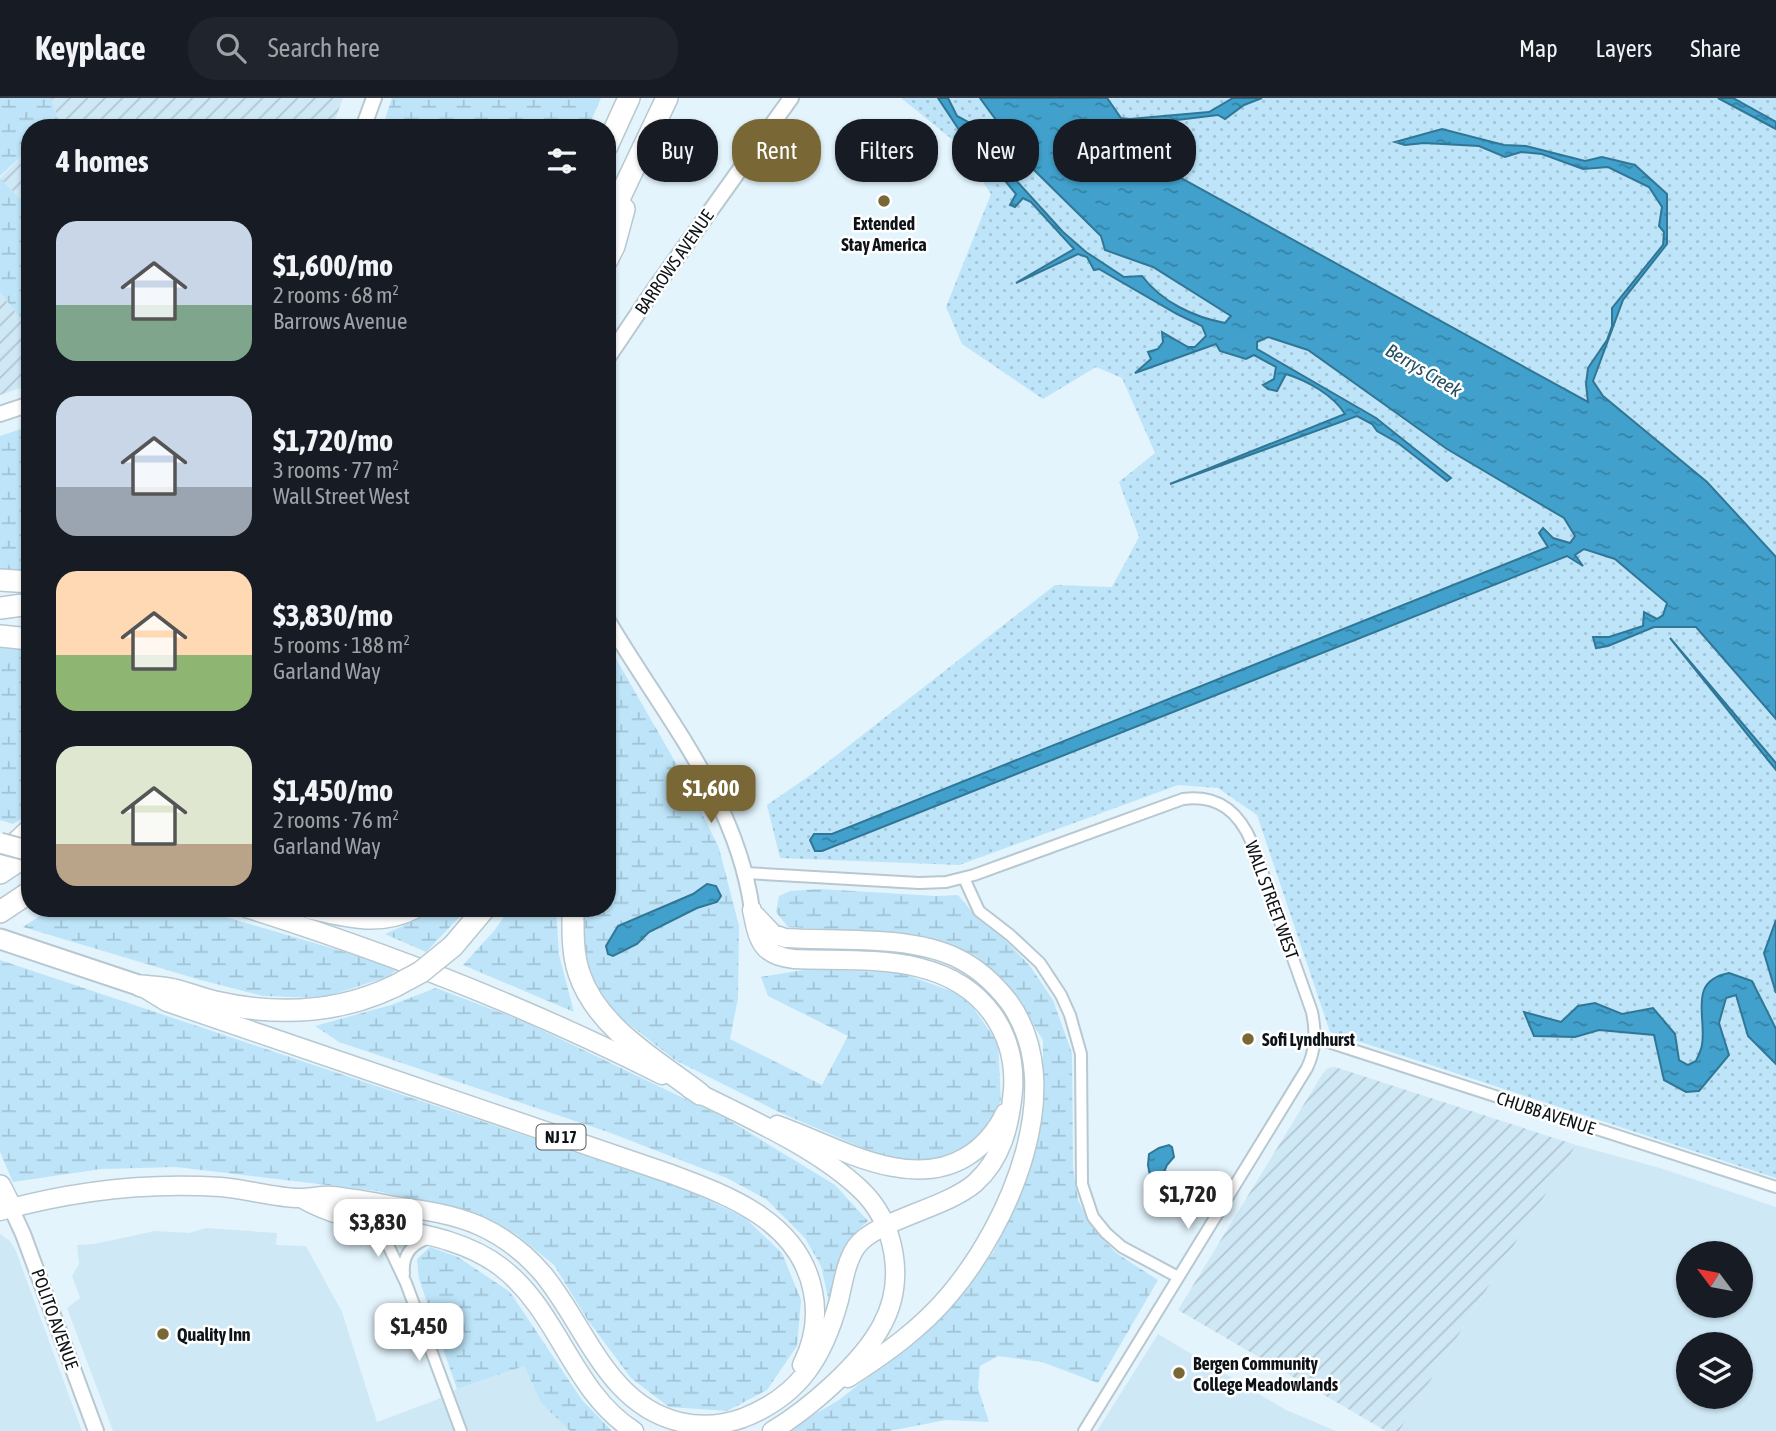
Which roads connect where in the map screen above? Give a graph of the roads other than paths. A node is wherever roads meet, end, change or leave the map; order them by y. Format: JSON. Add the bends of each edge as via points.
{"nodes":[{"id":1,"x":374,"y":98,"type":"edge"},
{"id":2,"x":629,"y":98,"type":"edge"},
{"id":3,"x":667,"y":98,"type":"edge"},
{"id":4,"x":791,"y":98,"type":"edge"},
{"id":5,"x":366,"y":119,"type":"edge"},
{"id":6,"x":616,"y":126,"type":"edge"},
{"id":7,"x":634,"y":172,"type":"junction"},
{"id":8,"x":616,"y":207,"type":"edge"},
{"id":9,"x":616,"y":239,"type":"edge"},
{"id":10,"x":616,"y":346,"type":"edge"},
{"id":11,"x":21,"y":407,"type":"edge"},
{"id":12,"x":0,"y":414,"type":"edge"},
{"id":13,"x":0,"y":580,"type":"edge"},
{"id":14,"x":21,"y":581,"type":"edge"},
{"id":15,"x":21,"y":605,"type":"edge"},
{"id":16,"x":0,"y":608,"type":"edge"},
{"id":17,"x":616,"y":633,"type":"edge"},
{"id":18,"x":0,"y":636,"type":"edge"},
{"id":19,"x":21,"y":638,"type":"edge"},
{"id":20,"x":21,"y":838,"type":"edge"},
{"id":21,"x":0,"y":843,"type":"edge"},
{"id":22,"x":21,"y":849,"type":"edge"},
{"id":23,"x":0,"y":858,"type":"edge"},
{"id":24,"x":21,"y":858,"type":"edge"},
{"id":25,"x":0,"y":873,"type":"edge"},
{"id":26,"x":746,"y":873,"type":"junction"},
{"id":27,"x":964,"y":878,"type":"junction"},
{"id":28,"x":21,"y":898,"type":"edge"},
{"id":29,"x":752,"y":910,"type":"junction"},
{"id":30,"x":0,"y":912,"type":"edge"},
{"id":31,"x":273,"y":917,"type":"edge"},
{"id":32,"x":356,"y":917,"type":"edge"},
{"id":33,"x":391,"y":917,"type":"edge"},
{"id":34,"x":477,"y":917,"type":"edge"},
{"id":35,"x":574,"y":917,"type":"edge"},
{"id":36,"x":8,"y":941,"type":"edge"},
{"id":37,"x":141,"y":986,"type":"junction"},
{"id":38,"x":1072,"y":991,"type":"dead end"},
{"id":39,"x":1061,"y":995,"type":"junction"},
{"id":40,"x":1316,"y":1038,"type":"junction"},
{"id":41,"x":1013,"y":1080,"type":"junction"},
{"id":42,"x":700,"y":1094,"type":"junction"},
{"id":43,"x":720,"y":1104,"type":"junction"},
{"id":44,"x":0,"y":1186,"type":"edge"},
{"id":45,"x":1776,"y":1187,"type":"edge"},
{"id":46,"x":301,"y":1198,"type":"junction"},
{"id":47,"x":6,"y":1210,"type":"edge"},
{"id":48,"x":364,"y":1221,"type":"junction"},
{"id":49,"x":886,"y":1226,"type":"junction"},
{"id":50,"x":435,"y":1237,"type":"junction"},
{"id":51,"x":1178,"y":1277,"type":"junction"},
{"id":52,"x":406,"y":1283,"type":"junction"},
{"id":53,"x":804,"y":1408,"type":"junction"},
{"id":54,"x":760,"y":1409,"type":"junction"},
{"id":55,"x":96,"y":1431,"type":"edge"},
{"id":56,"x":461,"y":1431,"type":"edge"},
{"id":57,"x":634,"y":1431,"type":"edge"},
{"id":58,"x":772,"y":1431,"type":"edge"},
{"id":59,"x":1084,"y":1431,"type":"edge"}],
"edges":[{"from":1,"to":5,"type":"street"},
{"from":2,"to":6,"type":"highway"},
{"from":3,"to":7,"type":"highway"},
{"from":4,"to":10,"type":"street","name":"BARROWS AVENUE"},
{"from":7,"to":8,"type":"highway"},
{"from":7,"to":9,"type":"highway"},
{"from":11,"to":12,"type":"street"},
{"from":13,"to":14,"type":"highway"},
{"from":15,"to":16,"type":"highway"},
{"from":17,"to":26,"type":"street","via":[[718,799]]},
{"from":18,"to":19,"type":"highway"},
{"from":20,"to":23,"type":"highway"},
{"from":21,"to":22,"type":"highway","bridge":true},
{"from":24,"to":25,"type":"highway"},
{"from":26,"to":27,"type":"street","name":"WALL STREET WEST","via":[[919,883]]},
{"from":26,"to":29,"type":"street"},
{"from":27,"to":39,"type":"street","via":[[979,911],[1030,952]]},
{"from":27,"to":40,"type":"street","name":"WALL STREET WEST","via":[[1174,802],[1194,797],[1218,802],[1236,815],[1252,843],[1312,1012]]},
{"from":28,"to":30,"type":"highway"},
{"from":29,"to":41,"type":"main road","via":[[760,941],[778,957],[917,966],[957,981],[983,1002],[1000,1026],[1010,1051]]},
{"from":29,"to":53,"type":"main road","via":[[767,930],[779,937],[921,945],[968,963],[989,979],[1013,1008],[1027,1036],[1033,1065],[1032,1108],[1020,1168],[1004,1211],[978,1256],[919,1327]]},
{"from":31,"to":42,"type":"main road","via":[[466,985]]},
{"from":32,"to":33,"type":"highway"},
{"from":34,"to":37,"type":"highway","bridge":true,"via":[[453,946],[421,972],[341,1006],[312,1011],[239,1007],[173,989]]},
{"from":35,"to":42,"type":"highway","via":[[576,962],[595,1003],[622,1034]]},
{"from":36,"to":37,"type":"highway","number":"NJ 17"},
{"from":37,"to":54,"type":"main road","number":"NJ 17","via":[[167,1002],[692,1182],[762,1216],[800,1257],[812,1287],[815,1319],[798,1372]]},
{"from":38,"to":39,"type":"street","via":[[1065,989]]},
{"from":39,"to":51,"type":"street","via":[[1081,1054],[1081,1173],[1088,1206],[1100,1226],[1122,1247]]},
{"from":40,"to":45,"type":"street","name":"CHUBB AVENUE"},
{"from":40,"to":51,"type":"street","name":"WALL STREET WEST","via":[[1307,1068]]},
{"from":41,"to":43,"type":"main road","via":[[1004,1115],[987,1140],[957,1162],[930,1170],[886,1165]]},
{"from":41,"to":49,"type":"main road","via":[[1004,1138],[987,1171],[955,1197]]},
{"from":42,"to":43,"type":"main road"},
{"from":43,"to":49,"type":"main road","via":[[852,1181]]},
{"from":44,"to":47,"type":"highway"},
{"from":46,"to":47,"type":"main road","number":"NJ 17","via":[[160,1186],[77,1193]]},
{"from":46,"to":48,"type":"main road","number":"NJ 17","via":[[322,1210]]},
{"from":46,"to":54,"type":"main road","number":"NJ 17","via":[[346,1198],[436,1213],[480,1226],[536,1266],[612,1378],[645,1408],[676,1421],[709,1425]]},
{"from":47,"to":55,"type":"street","name":"POLITO AVENUE","via":[[23,1234]]},
{"from":48,"to":50,"type":"main road","number":"NJ 17"},
{"from":48,"to":52,"type":"street","via":[[387,1244]]},
{"from":49,"to":53,"type":"main road","via":[[895,1276],[884,1322],[856,1360]]},
{"from":49,"to":54,"type":"main road","via":[[852,1253],[828,1336],[812,1366],[788,1392]]},
{"from":50,"to":52,"type":"street","via":[[418,1242],[407,1254],[403,1265]]},
{"from":50,"to":57,"type":"main road","number":"NJ 17","via":[[479,1253],[515,1279],[594,1395]]},
{"from":51,"to":59,"type":"street","name":"WALL STREET WEST"},
{"from":52,"to":56,"type":"street"},
{"from":53,"to":58,"type":"main road"}]}
